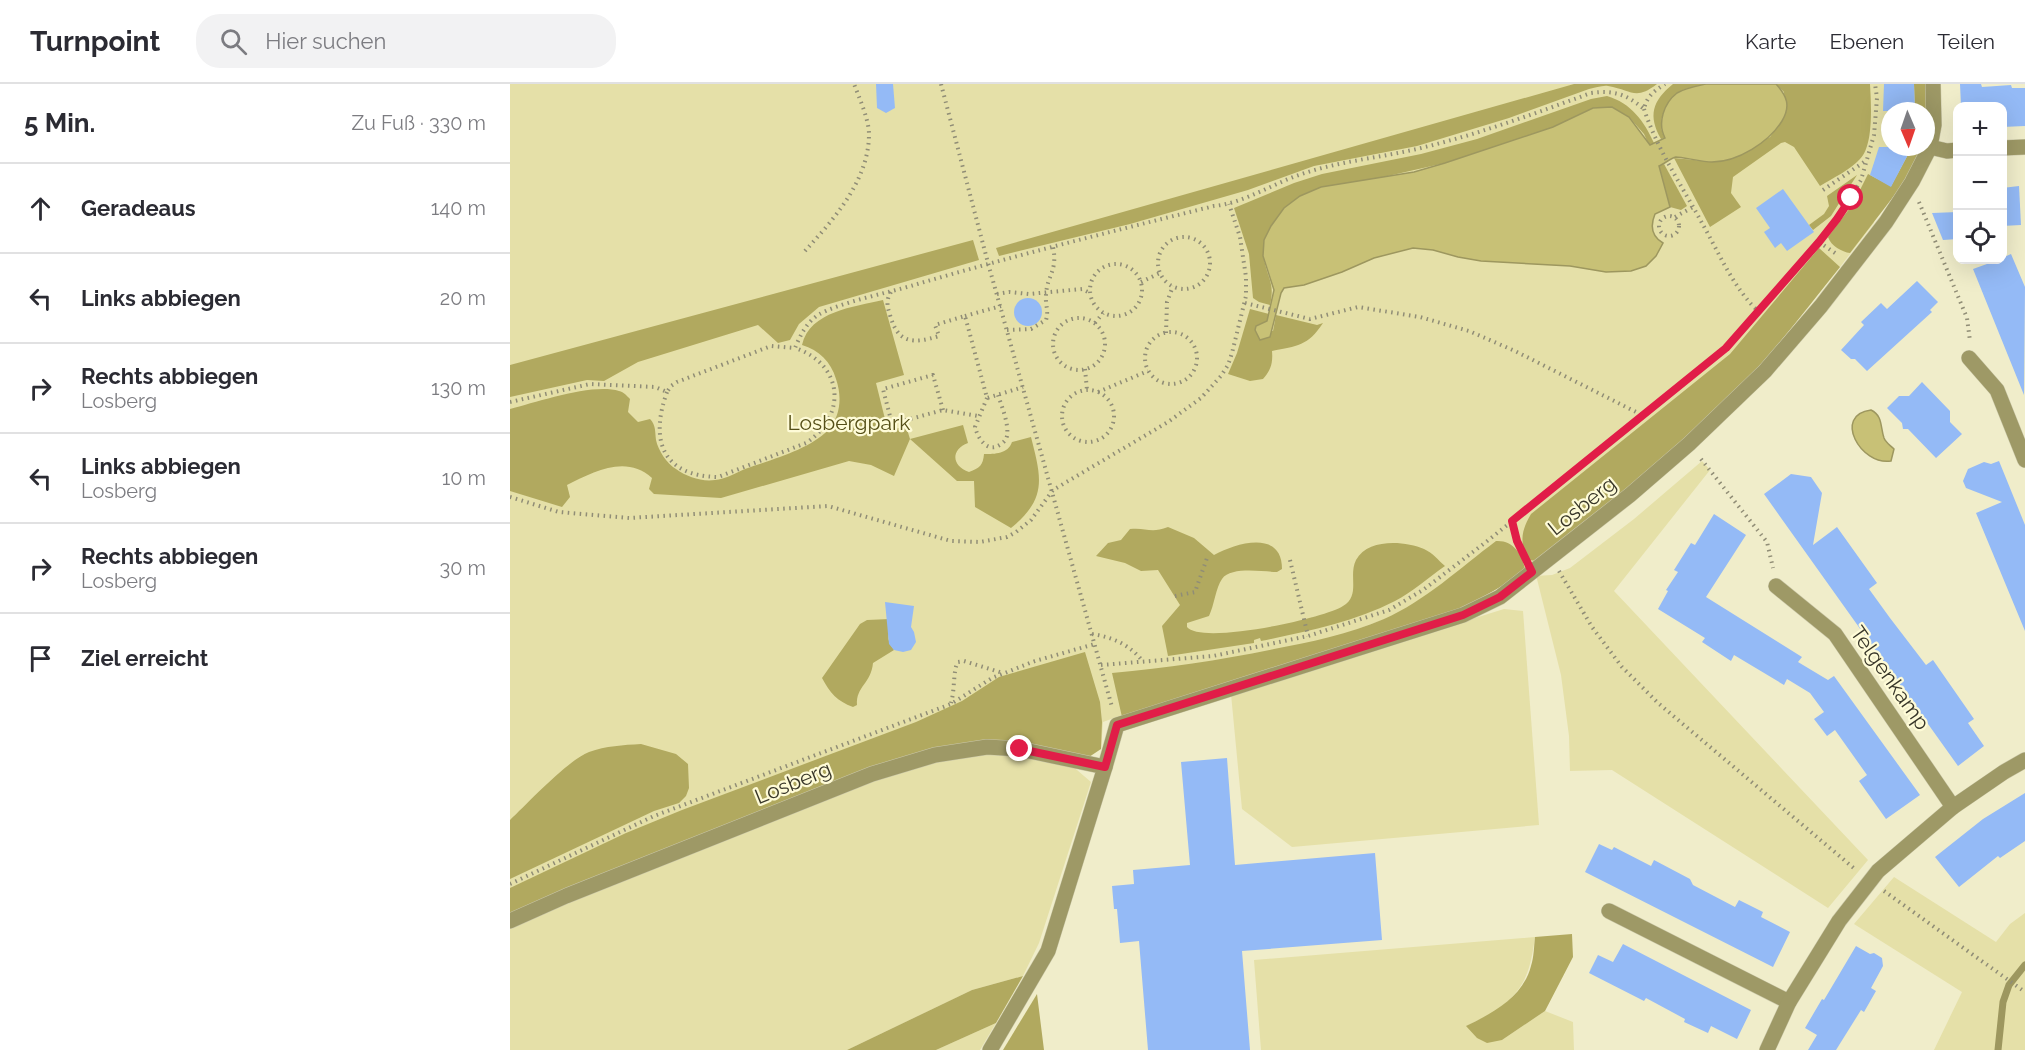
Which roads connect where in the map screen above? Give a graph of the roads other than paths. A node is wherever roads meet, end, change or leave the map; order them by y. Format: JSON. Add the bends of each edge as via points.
{"nodes":[{"id":1,"x":1933,"y":84,"type":"edge"},
{"id":2,"x":1933,"y":102,"type":"edge"},
{"id":3,"x":2025,"y":147,"type":"edge"},
{"id":4,"x":1935,"y":148,"type":"edge"},
{"id":5,"x":2007,"y":148,"type":"edge"},
{"id":6,"x":1953,"y":150,"type":"edge"},
{"id":7,"x":1925,"y":156,"type":"edge"},
{"id":8,"x":1969,"y":358,"type":"road end"},
{"id":9,"x":2025,"y":460,"type":"edge"},
{"id":10,"x":1776,"y":586,"type":"road end"},
{"id":11,"x":2025,"y":760,"type":"edge"},
{"id":12,"x":1105,"y":767,"type":"junction"},
{"id":13,"x":1953,"y":807,"type":"junction"},
{"id":14,"x":1609,"y":911,"type":"dead end"},
{"id":15,"x":510,"y":921,"type":"edge"},
{"id":16,"x":1789,"y":1002,"type":"junction"},
{"id":17,"x":990,"y":1050,"type":"edge"},
{"id":18,"x":1767,"y":1050,"type":"edge"}],
"edges":[{"from":1,"to":2,"type":"street","name":"Losberg"},
{"from":3,"to":5,"type":"street"},
{"from":4,"to":6,"type":"street"},
{"from":7,"to":12,"type":"street","name":"Losberg","via":[[1886,222],[1765,371],[1630,495],[1500,597],[1463,615],[1117,725]]},
{"from":8,"to":9,"type":"street","via":[[1997,390]]},
{"from":10,"to":13,"type":"street","name":"Telgenkamp","via":[[1835,634]]},
{"from":11,"to":13,"type":"street"},
{"from":12,"to":15,"type":"street","name":"Losberg","via":[[1020,749],[987,747],[935,755],[872,774]]},
{"from":12,"to":17,"type":"street","via":[[1048,951]]},
{"from":13,"to":16,"type":"street","via":[[1869,881]]},
{"from":14,"to":16,"type":"street"},
{"from":16,"to":18,"type":"street"}]}
